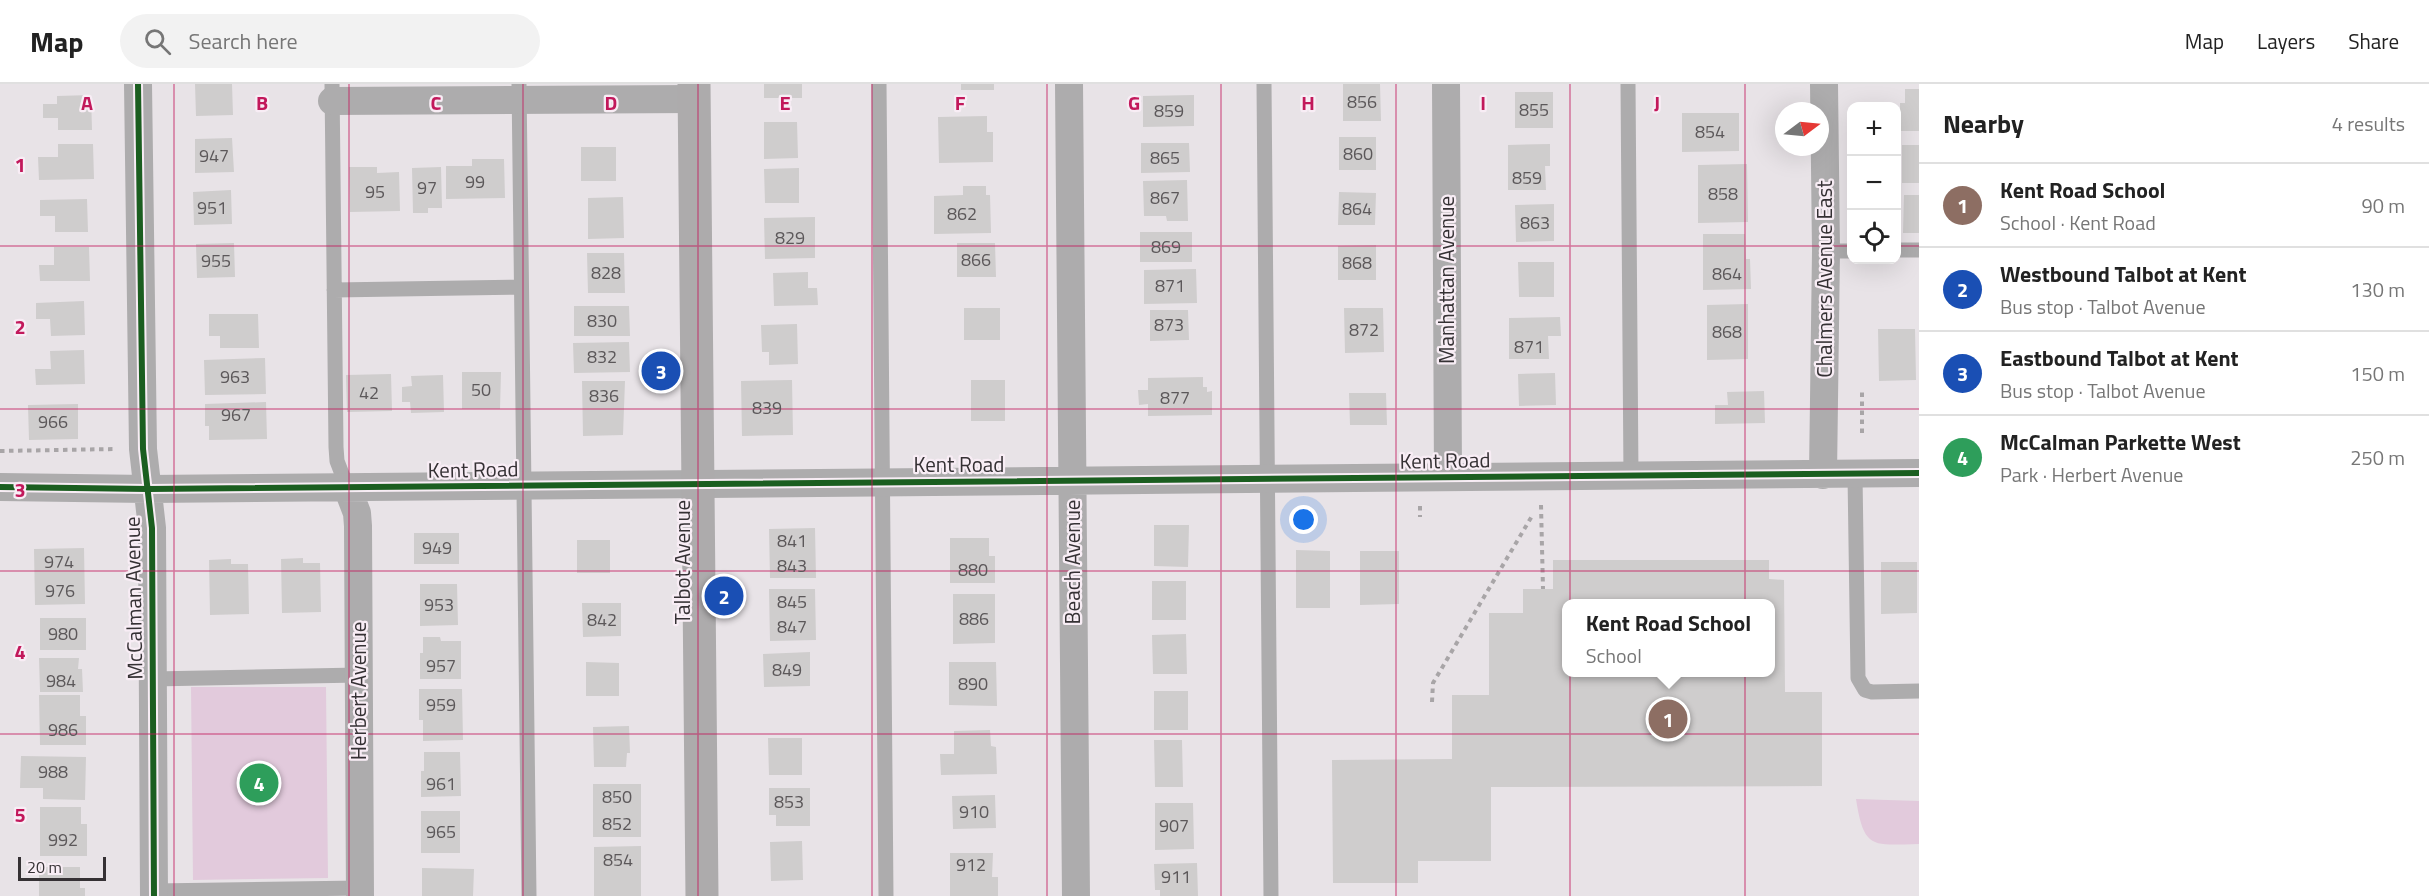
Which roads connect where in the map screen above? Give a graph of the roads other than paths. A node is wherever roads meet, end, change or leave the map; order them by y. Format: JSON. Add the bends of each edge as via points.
{"nodes":[{"id":1,"x":138,"y":84,"type":"edge"},
{"id":2,"x":879,"y":84,"type":"edge"},
{"id":3,"x":1069,"y":84,"type":"edge"},
{"id":4,"x":1264,"y":84,"type":"edge"},
{"id":5,"x":1446,"y":84,"type":"edge"},
{"id":6,"x":1628,"y":84,"type":"edge"},
{"id":7,"x":1824,"y":84,"type":"edge"},
{"id":8,"x":694,"y":91,"type":"edge"},
{"id":9,"x":332,"y":92,"type":"edge"},
{"id":10,"x":519,"y":92,"type":"edge"},
{"id":11,"x":1901,"y":250,"type":"edge"},
{"id":12,"x":1919,"y":250,"type":"edge"},
{"id":13,"x":1839,"y":251,"type":"edge"},
{"id":14,"x":522,"y":287,"type":"junction"},
{"id":15,"x":334,"y":290,"type":"junction"},
{"id":16,"x":1919,"y":473,"type":"edge"},
{"id":17,"x":1823,"y":475,"type":"junction"},
{"id":18,"x":1855,"y":475,"type":"junction"},
{"id":19,"x":1631,"y":476,"type":"junction"},
{"id":20,"x":1448,"y":477,"type":"junction"},
{"id":21,"x":1266,"y":480,"type":"junction"},
{"id":22,"x":1072,"y":481,"type":"junction"},
{"id":23,"x":882,"y":482,"type":"junction"},
{"id":24,"x":699,"y":484,"type":"junction"},
{"id":25,"x":525,"y":486,"type":"junction"},
{"id":26,"x":0,"y":487,"type":"edge"},
{"id":27,"x":347,"y":488,"type":"junction"},
{"id":28,"x":148,"y":489,"type":"junction"},
{"id":29,"x":359,"y":675,"type":"junction"},
{"id":30,"x":152,"y":679,"type":"junction"},
{"id":31,"x":1919,"y":691,"type":"edge"},
{"id":32,"x":360,"y":892,"type":"edge"},
{"id":33,"x":154,"y":893,"type":"edge"},
{"id":34,"x":529,"y":896,"type":"edge"},
{"id":35,"x":702,"y":896,"type":"edge"},
{"id":36,"x":886,"y":896,"type":"edge"},
{"id":37,"x":1076,"y":896,"type":"edge"},
{"id":38,"x":1271,"y":896,"type":"edge"}],
"edges":[{"from":1,"to":28,"type":"street","name":"McCalman Avenue","via":[[143,449]]},
{"from":2,"to":23,"type":"lane"},
{"from":3,"to":22,"type":"street","name":"Beach Avenue"},
{"from":4,"to":21,"type":"lane"},
{"from":5,"to":20,"type":"street","name":"Manhattan Avenue"},
{"from":6,"to":19,"type":"lane"},
{"from":7,"to":13,"type":"street","name":"Chalmers Avenue East"},
{"from":8,"to":10,"type":"street"},
{"from":8,"to":24,"type":"street","name":"Talbot Avenue"},
{"from":9,"to":10,"type":"street"},
{"from":9,"to":15,"type":"lane"},
{"from":10,"to":14,"type":"lane"},
{"from":11,"to":12,"type":"lane"},
{"from":13,"to":17,"type":"street","name":"Chalmers Avenue East"},
{"from":14,"to":15,"type":"lane"},
{"from":14,"to":25,"type":"lane"},
{"from":15,"to":27,"type":"lane","via":[[337,461]]},
{"from":16,"to":18,"type":"street","name":"Kent Road"},
{"from":17,"to":18,"type":"street","name":"Kent Road"},
{"from":17,"to":19,"type":"street","name":"Kent Road"},
{"from":18,"to":31,"type":"lane","via":[[1858,678],[1865,690],[1872,692]]},
{"from":19,"to":20,"type":"street","name":"Kent Road"},
{"from":20,"to":21,"type":"street","name":"Kent Road"},
{"from":21,"to":22,"type":"street","name":"Kent Road"},
{"from":21,"to":38,"type":"lane"},
{"from":22,"to":23,"type":"street","name":"Kent Road"},
{"from":22,"to":37,"type":"street","name":"Beach Avenue"},
{"from":23,"to":24,"type":"street","name":"Kent Road"},
{"from":23,"to":36,"type":"lane"},
{"from":24,"to":25,"type":"street","name":"Kent Road"},
{"from":24,"to":35,"type":"street","name":"Talbot Avenue"},
{"from":25,"to":27,"type":"street","name":"Kent Road"},
{"from":25,"to":34,"type":"lane"},
{"from":26,"to":28,"type":"street","name":"Kent Road"},
{"from":27,"to":28,"type":"street","name":"Kent Road"},
{"from":27,"to":29,"type":"street","name":"Herbert Avenue","via":[[358,526]]},
{"from":28,"to":30,"type":"street","name":"McCalman Avenue","via":[[152,528]]},
{"from":29,"to":30,"type":"lane"},
{"from":29,"to":32,"type":"street","name":"Herbert Avenue"},
{"from":30,"to":33,"type":"street","name":"McCalman Avenue"},
{"from":32,"to":33,"type":"lane"}]}
